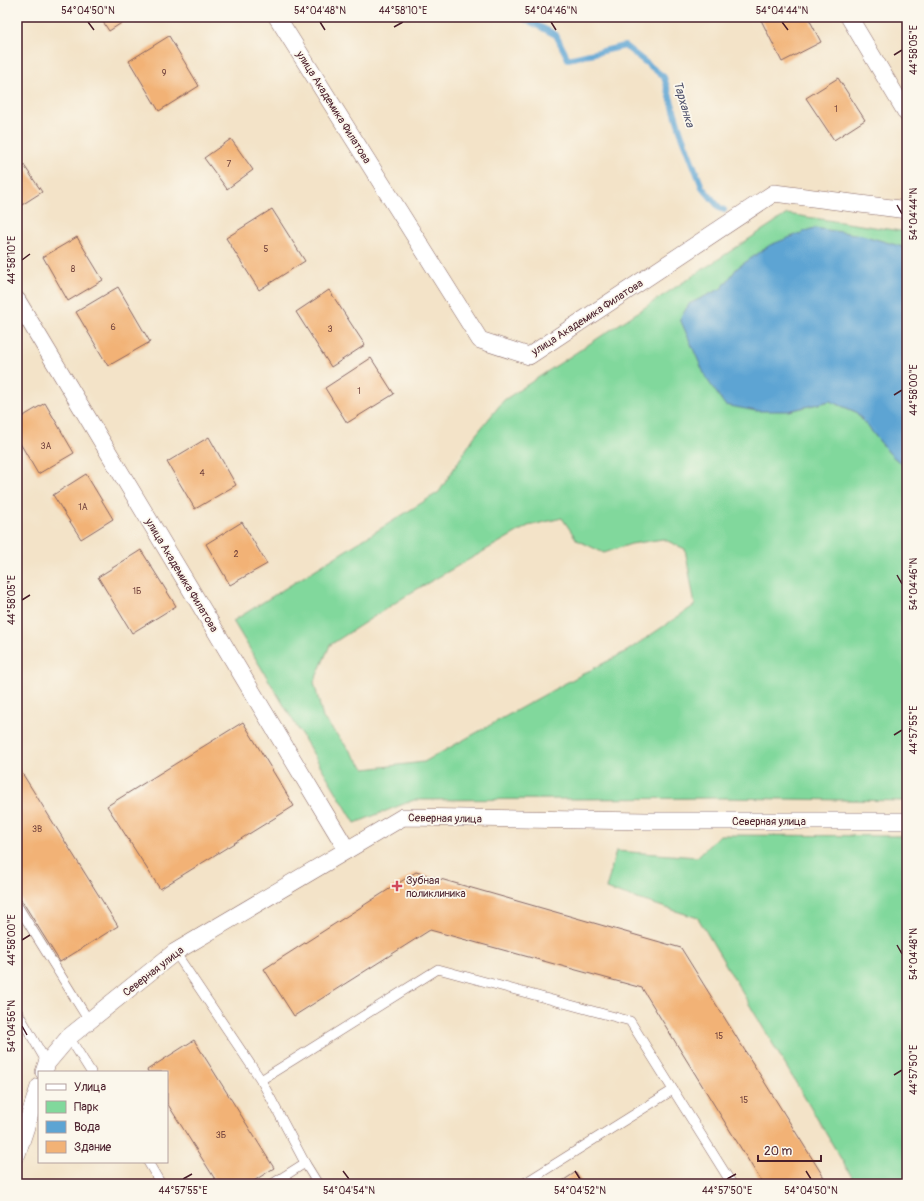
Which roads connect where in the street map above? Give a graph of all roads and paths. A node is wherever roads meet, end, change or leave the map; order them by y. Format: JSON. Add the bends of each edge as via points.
{"nodes":[{"id":1,"x":277,"y":17,"type":"edge"},
{"id":2,"x":849,"y":17,"type":"edge"},
{"id":3,"x":907,"y":114,"type":"edge"},
{"id":4,"x":907,"y":210,"type":"edge"},
{"id":5,"x":17,"y":300,"type":"edge"},
{"id":6,"x":907,"y":821,"type":"edge"},
{"id":7,"x":347,"y":850,"type":"junction"},
{"id":8,"x":17,"y":905,"type":"edge"},
{"id":9,"x":175,"y":952,"type":"junction"},
{"id":10,"x":17,"y":1011,"type":"edge"},
{"id":11,"x":89,"y":1022,"type":"junction"},
{"id":12,"x":70,"y":1037,"type":"junction"},
{"id":13,"x":45,"y":1067,"type":"edge"},
{"id":14,"x":90,"y":1071,"type":"edge"},
{"id":15,"x":261,"y":1080,"type":"junction"},
{"id":16,"x":38,"y":1090,"type":"edge"},
{"id":17,"x":673,"y":1090,"type":"junction"},
{"id":18,"x":17,"y":1154,"type":"edge"},
{"id":19,"x":149,"y":1163,"type":"edge"},
{"id":20,"x":305,"y":1163,"type":"junction"},
{"id":21,"x":162,"y":1184,"type":"edge"},
{"id":22,"x":272,"y":1184,"type":"edge"},
{"id":23,"x":318,"y":1184,"type":"edge"},
{"id":24,"x":523,"y":1184,"type":"edge"},
{"id":25,"x":732,"y":1184,"type":"edge"}],
"edges":[{"from":1,"to":4,"type":"street","name":"улица Академика Филатова","via":[[480,340],[529,356],[774,192]]},
{"from":2,"to":3,"type":"street"},
{"from":5,"to":7,"type":"street","name":"улица Академика Филатова"},
{"from":6,"to":7,"type":"street","name":"Северная улица","via":[[647,821],[403,817]]},
{"from":7,"to":9,"type":"street","name":"Северная улица"},
{"from":8,"to":11,"type":"lane"},
{"from":9,"to":11,"type":"street","name":"Северная улица"},
{"from":9,"to":15,"type":"lane"},
{"from":10,"to":13,"type":"lane"},
{"from":11,"to":12,"type":"street","name":"Северная улица"},
{"from":12,"to":13,"type":"street","name":"Северная улица"},
{"from":12,"to":14,"type":"lane"},
{"from":15,"to":17,"type":"lane","via":[[438,969],[630,1021]]},
{"from":15,"to":20,"type":"lane"},
{"from":16,"to":18,"type":"street"},
{"from":17,"to":24,"type":"lane"},
{"from":17,"to":25,"type":"lane"},
{"from":19,"to":21,"type":"lane"},
{"from":20,"to":22,"type":"lane"},
{"from":20,"to":23,"type":"lane"}]}
